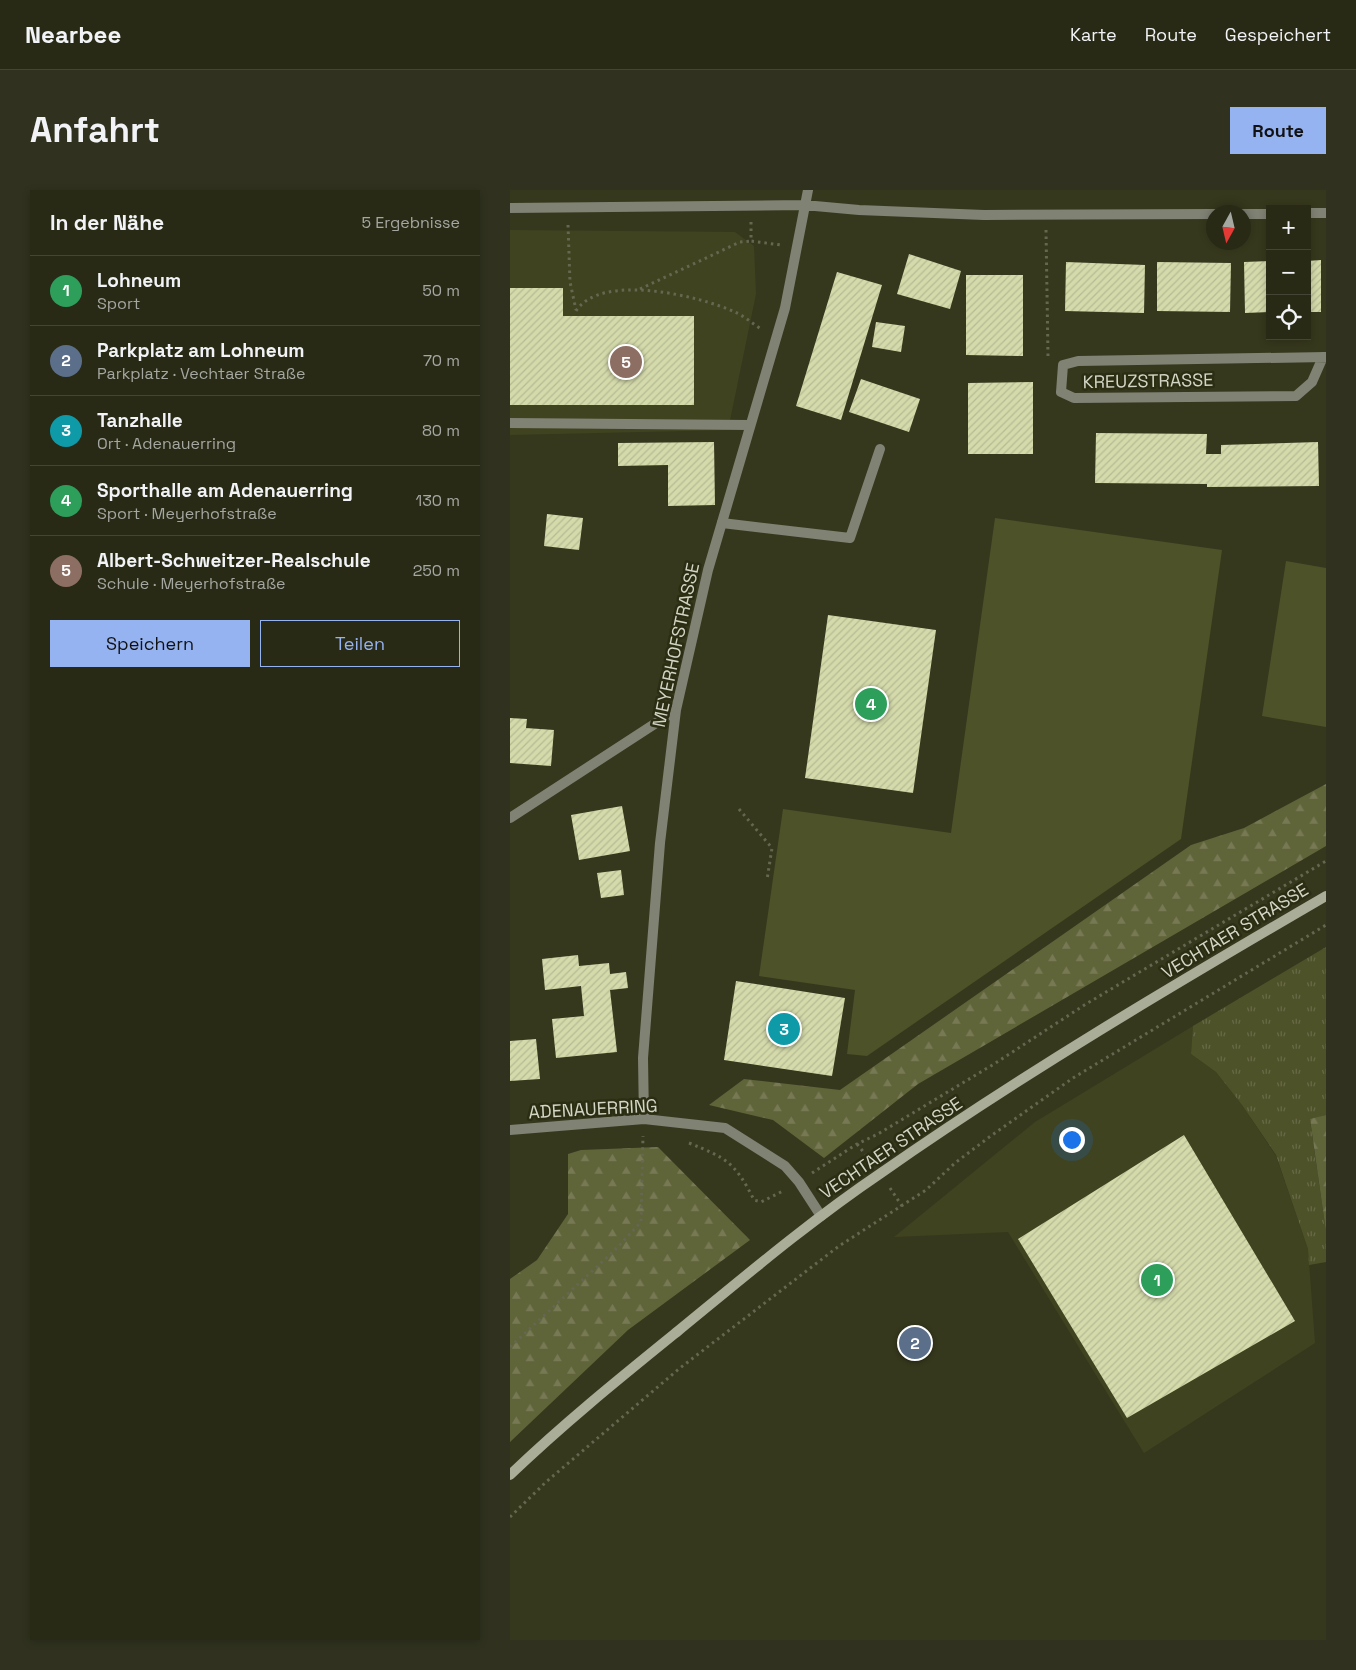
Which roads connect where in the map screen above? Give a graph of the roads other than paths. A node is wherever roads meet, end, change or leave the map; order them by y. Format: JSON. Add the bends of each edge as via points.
{"nodes":[{"id":1,"x":808,"y":190,"type":"edge"},
{"id":2,"x":804,"y":205,"type":"junction"},
{"id":3,"x":510,"y":208,"type":"edge"},
{"id":4,"x":1326,"y":213,"type":"edge"},
{"id":5,"x":1206,"y":214,"type":"edge"},
{"id":6,"x":1251,"y":214,"type":"edge"},
{"id":7,"x":1266,"y":214,"type":"edge"},
{"id":8,"x":1311,"y":214,"type":"edge"},
{"id":9,"x":1324,"y":357,"type":"edge"},
{"id":10,"x":510,"y":423,"type":"edge"},
{"id":11,"x":750,"y":425,"type":"junction"},
{"id":12,"x":880,"y":450,"type":"dead end"},
{"id":13,"x":722,"y":523,"type":"junction"},
{"id":14,"x":676,"y":710,"type":"junction"},
{"id":15,"x":510,"y":818,"type":"edge"},
{"id":16,"x":1326,"y":896,"type":"edge"},
{"id":17,"x":644,"y":1119,"type":"junction"},
{"id":18,"x":510,"y":1130,"type":"edge"},
{"id":19,"x":821,"y":1216,"type":"junction"},
{"id":20,"x":510,"y":1476,"type":"edge"}],
"edges":[{"from":1,"to":2,"type":"street","name":"MEYERHOFSTRASSE"},
{"from":2,"to":3,"type":"street"},
{"from":2,"to":5,"type":"street","via":[[859,210]]},
{"from":2,"to":11,"type":"street","name":"MEYERHOFSTRASSE","via":[[784,308]]},
{"from":4,"to":8,"type":"street"},
{"from":6,"to":7,"type":"street"},
{"from":9,"to":9,"type":"street","name":"KREUZSTRASSE","via":[[1312,382],[1296,396],[1074,398],[1061,392],[1063,365],[1078,361]]},
{"from":10,"to":11,"type":"street"},
{"from":11,"to":13,"type":"street","name":"MEYERHOFSTRASSE"},
{"from":12,"to":13,"type":"street","via":[[850,538]]},
{"from":13,"to":14,"type":"street","name":"MEYERHOFSTRASSE"},
{"from":14,"to":15,"type":"street"},
{"from":14,"to":17,"type":"street","name":"MEYERHOFSTRASSE","via":[[660,843],[643,1058]]},
{"from":16,"to":19,"type":"main road","name":"VECHTAER STRASSE","via":[[1022,1079]]},
{"from":17,"to":18,"type":"street","name":"ADENAUERRING"},
{"from":17,"to":19,"type":"street","name":"ADENAUERRING","via":[[725,1128],[785,1166]]},
{"from":19,"to":20,"type":"main road","name":"VECHTAER STRASSE","via":[[562,1425]]}]}
